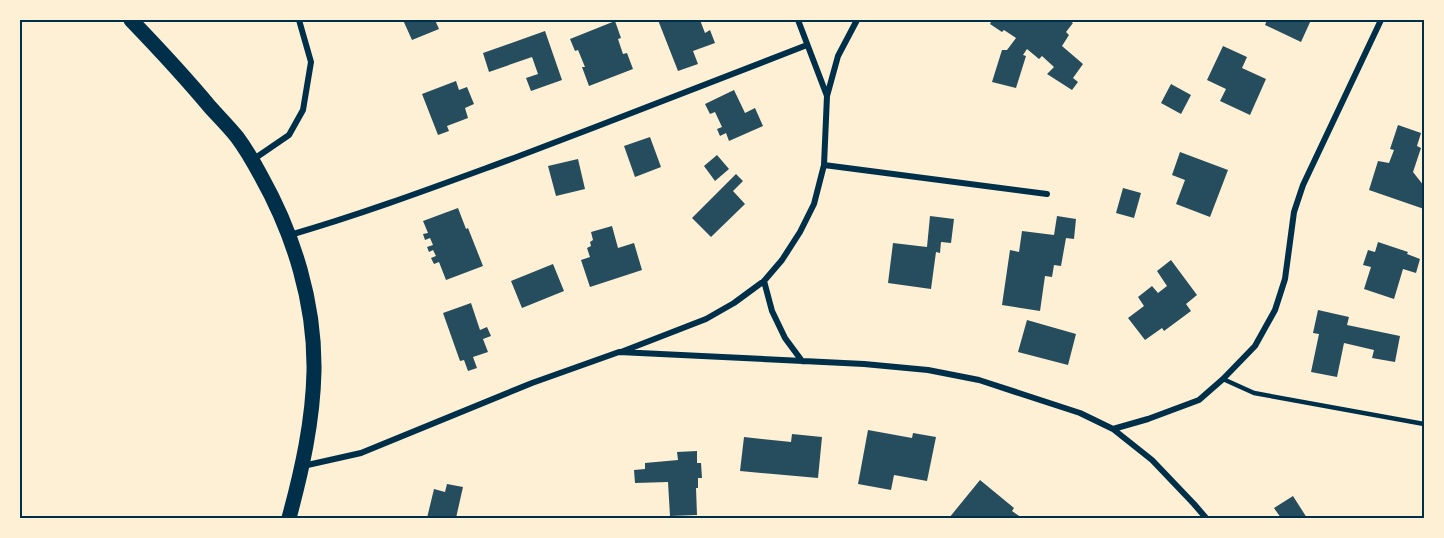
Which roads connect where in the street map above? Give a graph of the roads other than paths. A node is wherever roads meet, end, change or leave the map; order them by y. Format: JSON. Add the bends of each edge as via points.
{"nodes":[{"id":1,"x":131,"y":20,"type":"edge"},
{"id":2,"x":299,"y":20,"type":"edge"},
{"id":3,"x":798,"y":20,"type":"edge"},
{"id":4,"x":857,"y":20,"type":"edge"},
{"id":5,"x":1381,"y":20,"type":"edge"},
{"id":6,"x":807,"y":45,"type":"junction"},
{"id":7,"x":826,"y":96,"type":"junction"},
{"id":8,"x":252,"y":160,"type":"junction"},
{"id":9,"x":824,"y":165,"type":"junction"},
{"id":10,"x":1047,"y":194,"type":"dead end"},
{"id":11,"x":289,"y":235,"type":"junction"},
{"id":12,"x":764,"y":281,"type":"junction"},
{"id":13,"x":619,"y":352,"type":"junction"},
{"id":14,"x":802,"y":361,"type":"junction"},
{"id":15,"x":1223,"y":379,"type":"junction"},
{"id":16,"x":1425,"y":424,"type":"edge"},
{"id":17,"x":1113,"y":429,"type":"junction"},
{"id":18,"x":303,"y":467,"type":"junction"},
{"id":19,"x":289,"y":519,"type":"edge"},
{"id":20,"x":1206,"y":519,"type":"edge"}],
"edges":[{"from":1,"to":8,"type":"main road","via":[[238,138]]},
{"from":2,"to":8,"type":"street","via":[[311,62],[303,110],[290,135]]},
{"from":3,"to":6,"type":"street"},
{"from":4,"to":7,"type":"street","via":[[838,56]]},
{"from":5,"to":15,"type":"street","via":[[1303,185],[1275,310],[1255,346]]},
{"from":6,"to":7,"type":"street"},
{"from":6,"to":11,"type":"street","via":[[442,185]]},
{"from":7,"to":9,"type":"street"},
{"from":8,"to":11,"type":"main road"},
{"from":9,"to":10,"type":"street"},
{"from":9,"to":12,"type":"street","via":[[800,232],[783,261]]},
{"from":11,"to":18,"type":"main road","via":[[305,287],[314,371]]},
{"from":12,"to":13,"type":"street","via":[[706,319]]},
{"from":12,"to":14,"type":"street","via":[[772,311]]},
{"from":13,"to":14,"type":"street"},
{"from":13,"to":18,"type":"street","via":[[361,453]]},
{"from":14,"to":17,"type":"street","via":[[928,370],[979,380],[1080,413]]},
{"from":15,"to":16,"type":"lane","via":[[1254,393]]},
{"from":15,"to":17,"type":"street","via":[[1199,400]]},
{"from":17,"to":20,"type":"street","via":[[1152,460]]},
{"from":18,"to":19,"type":"main road"}]}
